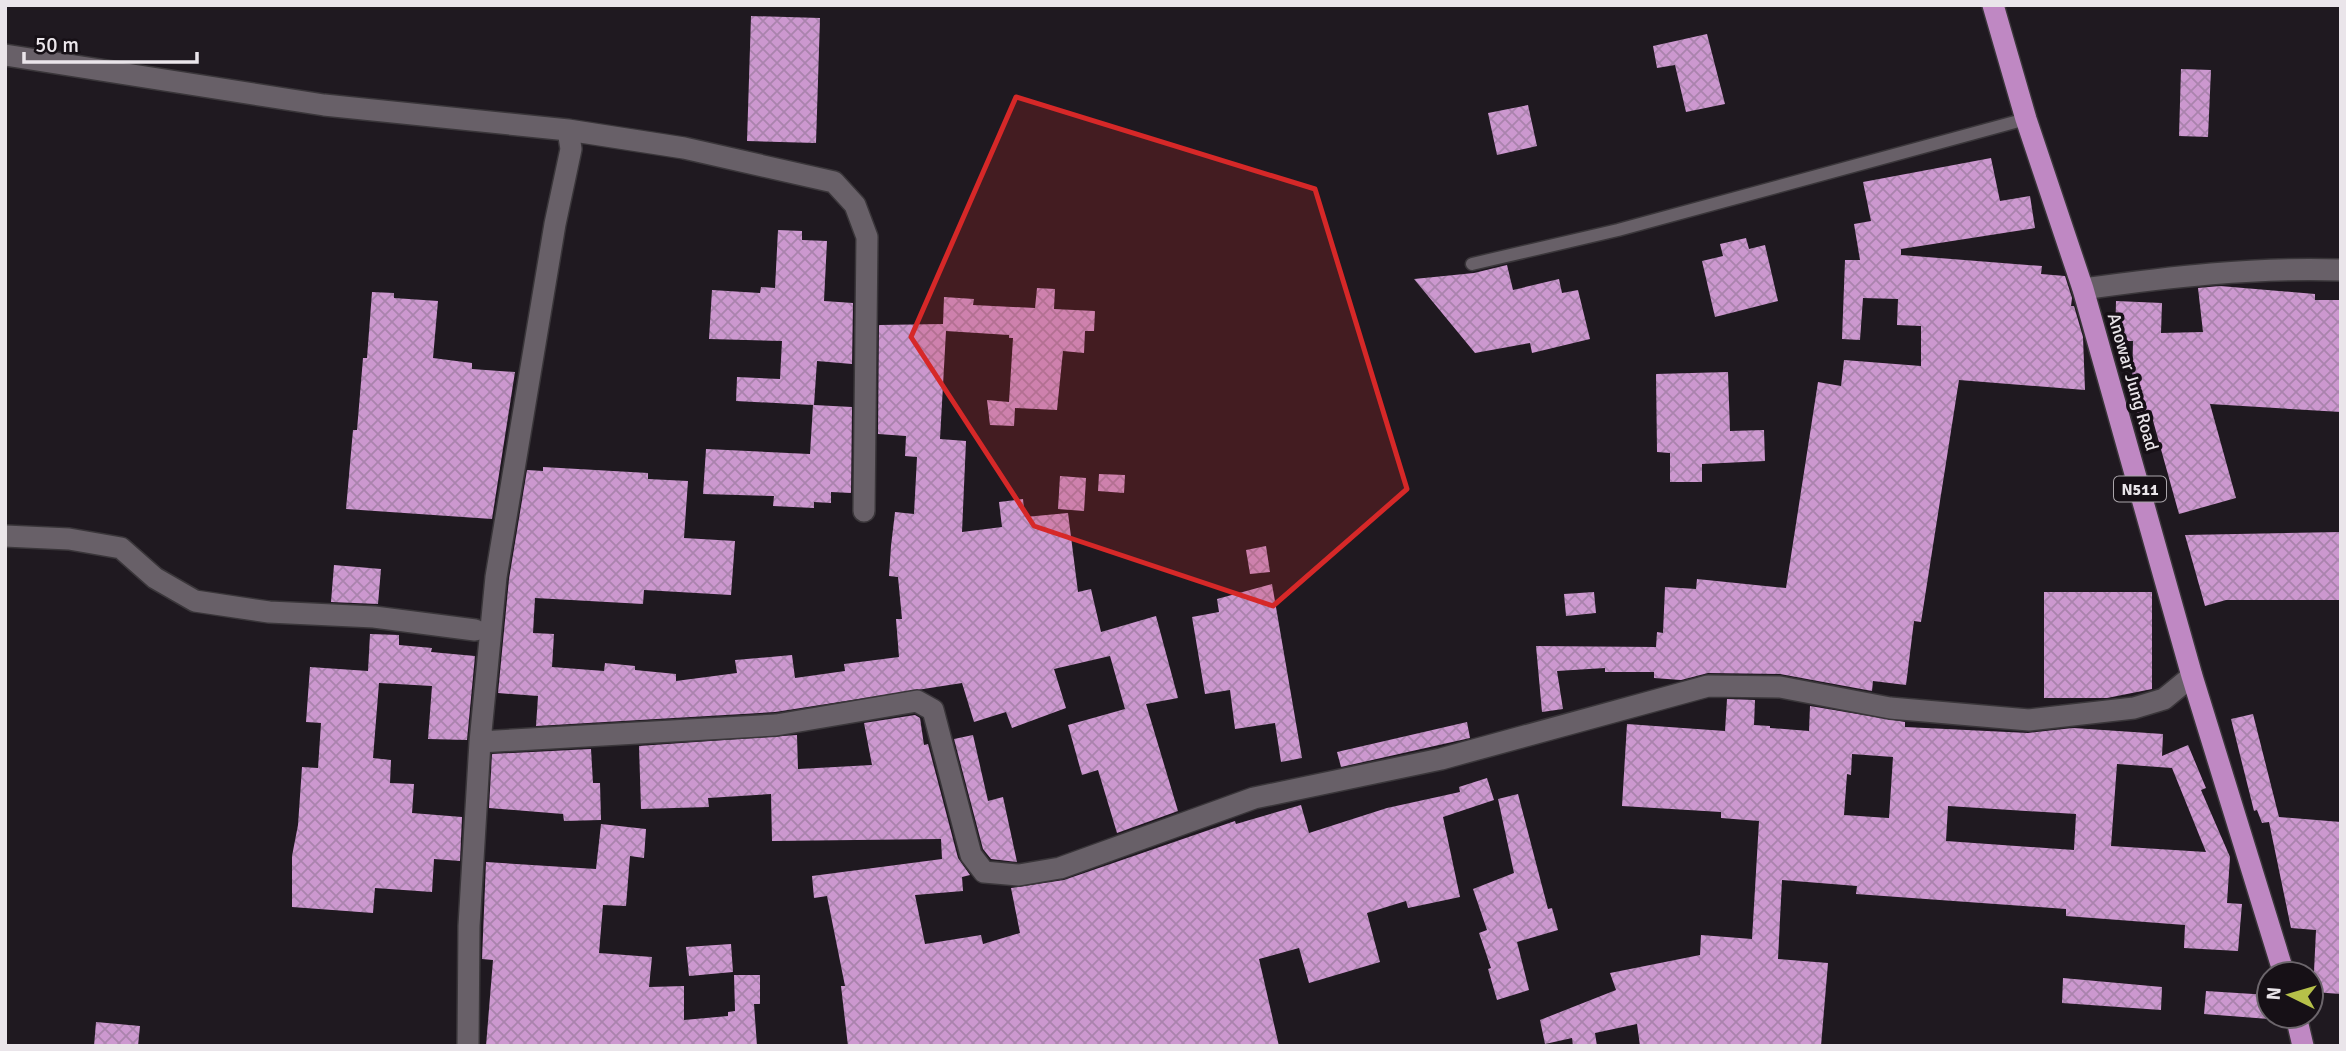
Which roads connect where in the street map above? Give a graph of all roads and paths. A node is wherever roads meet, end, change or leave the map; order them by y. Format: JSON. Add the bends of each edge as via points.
{"nodes":[{"id":1,"x":1993,"y":5,"type":"edge"},
{"id":2,"x":5,"y":55,"type":"edge"},
{"id":3,"x":2026,"y":119,"type":"junction"},
{"id":4,"x":568,"y":130,"type":"junction"},
{"id":5,"x":1472,"y":264,"type":"dead end"},
{"id":6,"x":2341,"y":270,"type":"edge"},
{"id":7,"x":2083,"y":289,"type":"junction"},
{"id":8,"x":864,"y":512,"type":"dead end"},
{"id":9,"x":5,"y":536,"type":"edge"},
{"id":10,"x":475,"y":630,"type":"dead end"},
{"id":11,"x":2192,"y":676,"type":"junction"},
{"id":12,"x":480,"y":742,"type":"junction"},
{"id":13,"x":2280,"y":960,"type":"edge"},
{"id":14,"x":468,"y":1046,"type":"edge"}],
"edges":[{"from":1,"to":3,"type":"highway","name":"Anowar Jung Road","number":"N511"},
{"from":2,"to":4,"type":"street","via":[[324,105]]},
{"from":3,"to":5,"type":"lane","via":[[1618,230]]},
{"from":3,"to":7,"type":"highway","name":"Anowar Jung Road","number":"N511"},
{"from":4,"to":8,"type":"street","via":[[684,148],[834,182],[855,205],[867,237]]},
{"from":4,"to":12,"type":"street","via":[[571,149],[496,577]]},
{"from":6,"to":7,"type":"street","via":[[2204,272]]},
{"from":7,"to":11,"type":"highway","name":"Anowar Jung Road","number":"N511"},
{"from":9,"to":10,"type":"street","via":[[69,539],[121,548],[155,578],[195,601]]},
{"from":11,"to":12,"type":"street","via":[[2164,699],[2134,708],[2029,720],[1890,708],[1780,687],[1708,686],[1441,759],[1254,798],[1060,868],[1002,876],[984,872],[971,855],[933,710],[917,702],[776,725]]},
{"from":11,"to":13,"type":"highway","name":"Anowar Jung Road","number":"N511"},
{"from":12,"to":14,"type":"street","via":[[469,926]]}]}
